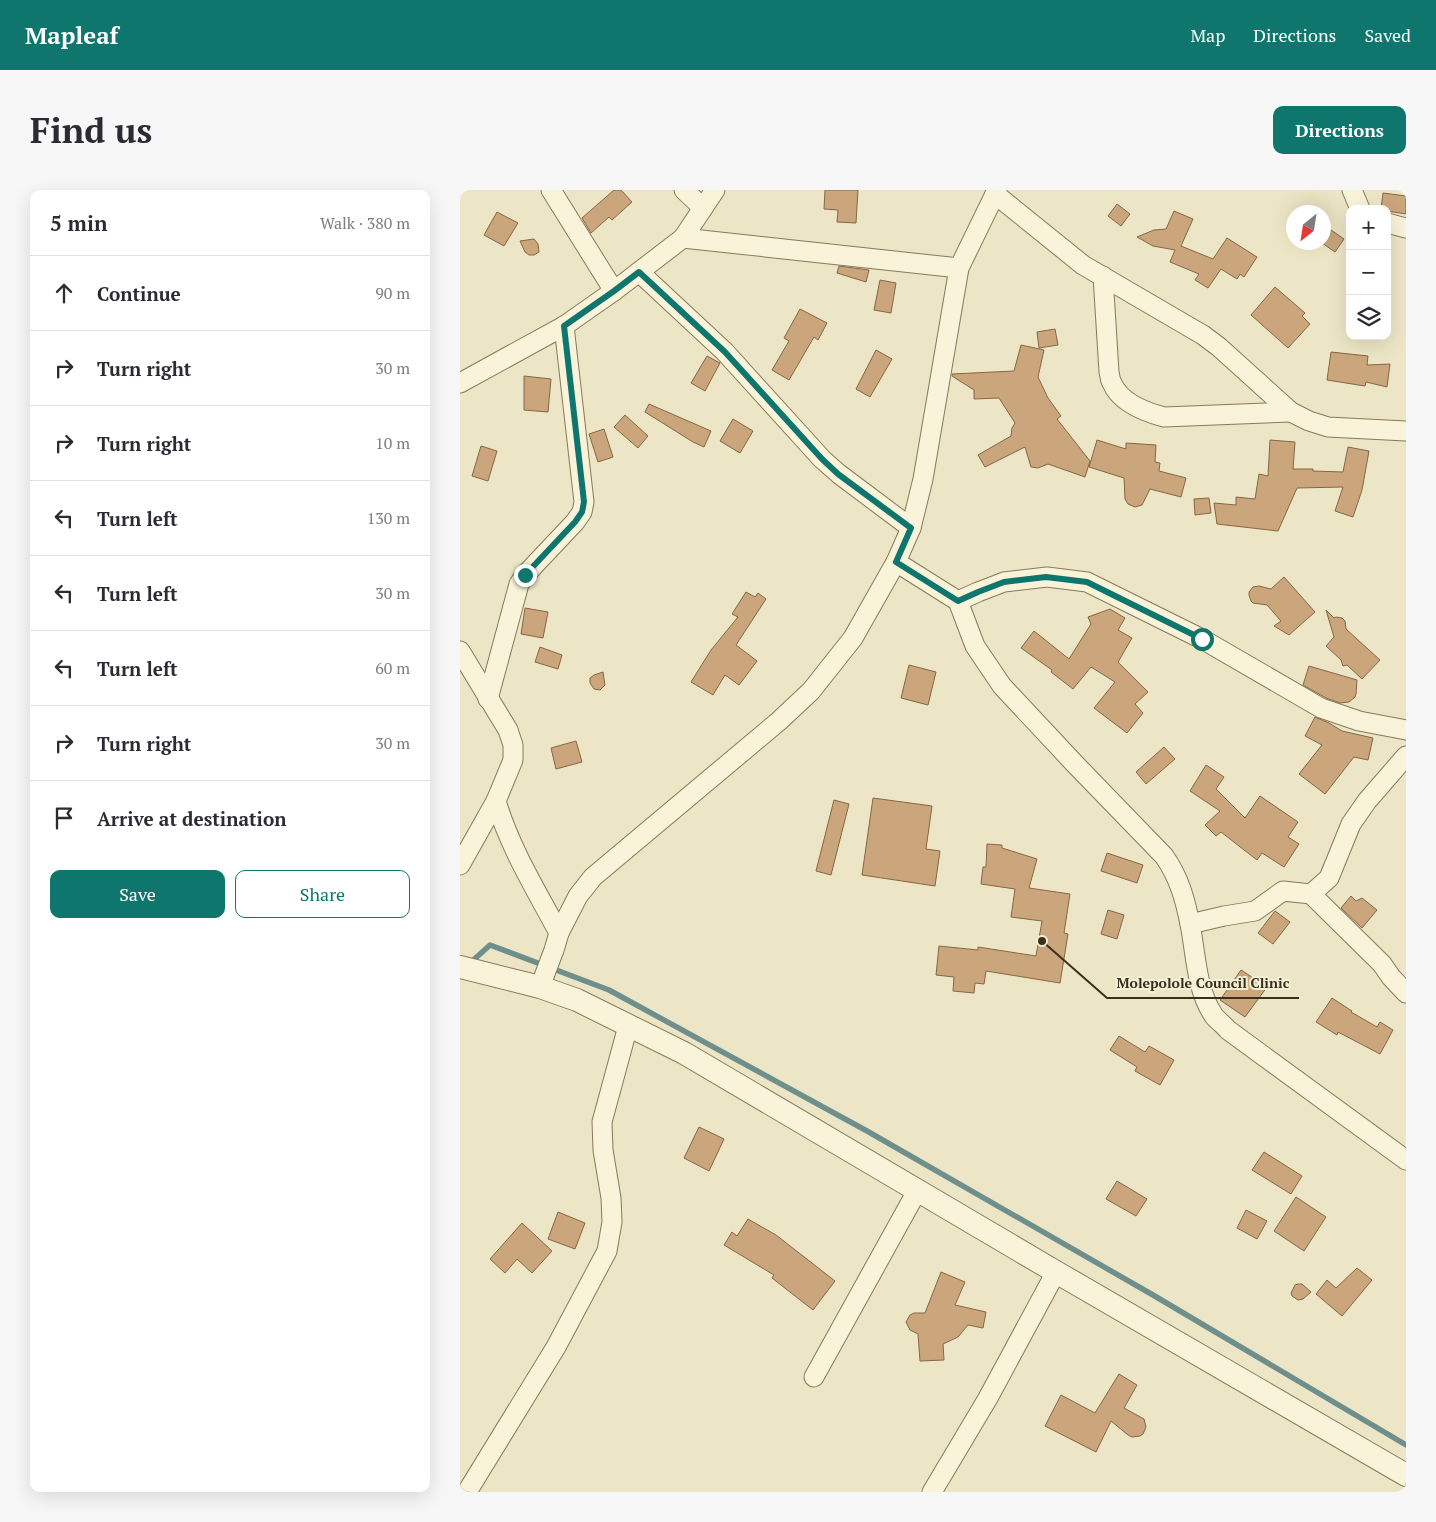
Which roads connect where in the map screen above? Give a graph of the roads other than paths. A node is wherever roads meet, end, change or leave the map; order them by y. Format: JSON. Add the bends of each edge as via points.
{"nodes":[{"id":1,"x":552,"y":190,"type":"edge"},
{"id":2,"x":684,"y":190,"type":"edge"},
{"id":3,"x":715,"y":190,"type":"edge"},
{"id":4,"x":1352,"y":190,"type":"edge"},
{"id":5,"x":996,"y":192,"type":"edge"},
{"id":6,"x":1358,"y":205,"type":"edge"},
{"id":7,"x":703,"y":208,"type":"junction"},
{"id":8,"x":1391,"y":224,"type":"edge"},
{"id":9,"x":1406,"y":228,"type":"edge"},
{"id":10,"x":683,"y":238,"type":"junction"},
{"id":11,"x":959,"y":268,"type":"junction"},
{"id":12,"x":639,"y":272,"type":"junction"},
{"id":13,"x":1103,"y":276,"type":"junction"},
{"id":14,"x":614,"y":291,"type":"junction"},
{"id":15,"x":564,"y":326,"type":"junction"},
{"id":16,"x":460,"y":384,"type":"edge"},
{"id":17,"x":1291,"y":412,"type":"junction"},
{"id":18,"x":1406,"y":431,"type":"edge"},
{"id":19,"x":911,"y":528,"type":"junction"},
{"id":20,"x":896,"y":562,"type":"junction"},
{"id":21,"x":958,"y":601,"type":"junction"},
{"id":22,"x":460,"y":651,"type":"edge"},
{"id":23,"x":488,"y":699,"type":"junction"},
{"id":24,"x":1406,"y":730,"type":"edge"},
{"id":25,"x":1406,"y":756,"type":"edge"},
{"id":26,"x":496,"y":801,"type":"junction"},
{"id":27,"x":460,"y":865,"type":"edge"},
{"id":28,"x":1311,"y":894,"type":"junction"},
{"id":29,"x":1190,"y":924,"type":"junction"},
{"id":30,"x":559,"y":933,"type":"junction"},
{"id":31,"x":460,"y":967,"type":"edge"},
{"id":32,"x":540,"y":987,"type":"junction"},
{"id":33,"x":1406,"y":993,"type":"edge"},
{"id":34,"x":628,"y":1026,"type":"junction"},
{"id":35,"x":1406,"y":1160,"type":"edge"},
{"id":36,"x":917,"y":1191,"type":"junction"},
{"id":37,"x":1056,"y":1272,"type":"junction"},
{"id":38,"x":814,"y":1377,"type":"dead end"},
{"id":39,"x":1406,"y":1475,"type":"edge"},
{"id":40,"x":467,"y":1492,"type":"edge"},
{"id":41,"x":932,"y":1492,"type":"edge"}],
"edges":[{"from":1,"to":14,"type":"street"},
{"from":2,"to":7,"type":"street"},
{"from":3,"to":7,"type":"street"},
{"from":4,"to":6,"type":"street"},
{"from":5,"to":11,"type":"street"},
{"from":5,"to":13,"type":"street","via":[[1083,265]]},
{"from":7,"to":10,"type":"street"},
{"from":8,"to":9,"type":"street"},
{"from":10,"to":11,"type":"street"},
{"from":10,"to":12,"type":"street"},
{"from":11,"to":19,"type":"street","via":[[923,479]]},
{"from":12,"to":14,"type":"street"},
{"from":12,"to":19,"type":"street","via":[[725,352],[822,459]]},
{"from":13,"to":17,"type":"street","via":[[1203,335]]},
{"from":13,"to":17,"type":"street","via":[[1109,372],[1120,395],[1149,413],[1164,417]]},
{"from":14,"to":15,"type":"street"},
{"from":15,"to":16,"type":"street"},
{"from":15,"to":23,"type":"street","via":[[584,502],[582,512],[519,584]]},
{"from":17,"to":18,"type":"street","via":[[1328,428]]},
{"from":19,"to":20,"type":"street"},
{"from":20,"to":21,"type":"street"},
{"from":20,"to":30,"type":"street","via":[[853,638],[811,690],[779,721],[593,878],[578,896]]},
{"from":21,"to":24,"type":"street","via":[[1004,582],[1046,577],[1087,582],[1202,639],[1321,708],[1360,721]]},
{"from":21,"to":29,"type":"street","via":[[975,646],[1002,686],[1175,871]]},
{"from":22,"to":23,"type":"street"},
{"from":23,"to":26,"type":"street","via":[[508,730],[513,746],[513,760]]},
{"from":25,"to":28,"type":"street","via":[[1351,824],[1330,878]]},
{"from":26,"to":27,"type":"street"},
{"from":26,"to":30,"type":"street","via":[[513,846]]},
{"from":28,"to":29,"type":"street","via":[[1283,891],[1255,911]]},
{"from":28,"to":33,"type":"street","via":[[1382,964]]},
{"from":29,"to":35,"type":"street","via":[[1205,996],[1215,1016],[1228,1030]]},
{"from":30,"to":32,"type":"street"},
{"from":31,"to":32,"type":"street"},
{"from":32,"to":34,"type":"street","via":[[577,1000]]},
{"from":34,"to":36,"type":"street","via":[[684,1053]]},
{"from":34,"to":40,"type":"street","via":[[602,1122],[612,1222],[607,1251],[556,1347]]},
{"from":36,"to":37,"type":"street"},
{"from":36,"to":38,"type":"street"},
{"from":37,"to":39,"type":"street"},
{"from":37,"to":41,"type":"street","via":[[988,1398]]}]}
